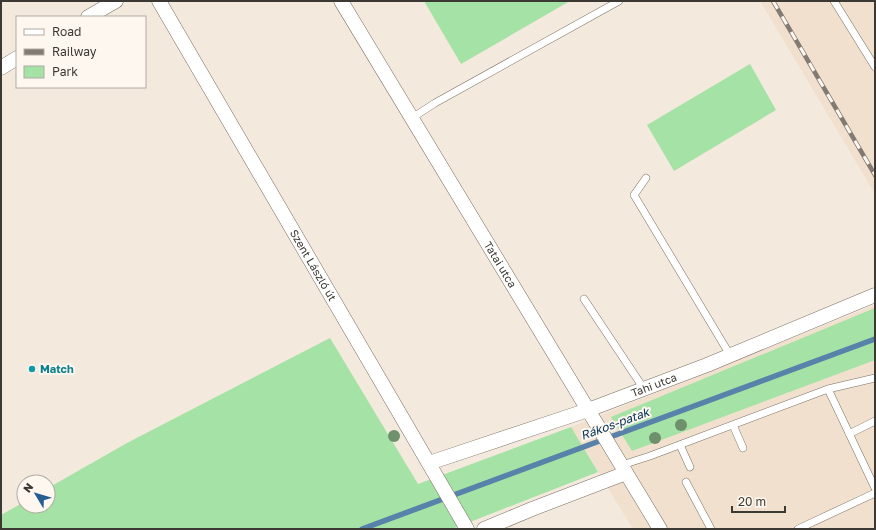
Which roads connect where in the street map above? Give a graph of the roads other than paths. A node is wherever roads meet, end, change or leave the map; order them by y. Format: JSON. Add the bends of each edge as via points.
{"nodes":[{"id":1,"x":116,"y":1,"type":"edge"},
{"id":2,"x":159,"y":1,"type":"edge"},
{"id":3,"x":342,"y":1,"type":"edge"},
{"id":4,"x":619,"y":1,"type":"edge"},
{"id":5,"x":834,"y":1,"type":"edge"},
{"id":6,"x":90,"y":16,"type":"edge"},
{"id":7,"x":16,"y":59,"type":"edge"},
{"id":8,"x":875,"y":67,"type":"edge"},
{"id":9,"x":1,"y":68,"type":"edge"},
{"id":10,"x":412,"y":118,"type":"junction"},
{"id":11,"x":646,"y":178,"type":"dead end"},
{"id":12,"x":875,"y":295,"type":"edge"},
{"id":13,"x":584,"y":299,"type":"dead end"},
{"id":14,"x":730,"y":355,"type":"junction"},
{"id":15,"x":875,"y":378,"type":"edge"},
{"id":16,"x":644,"y":389,"type":"junction"},
{"id":17,"x":828,"y":389,"type":"junction"},
{"id":18,"x":588,"y":410,"type":"junction"},
{"id":19,"x":875,"y":421,"type":"edge"},
{"id":20,"x":733,"y":425,"type":"junction"},
{"id":21,"x":849,"y":434,"type":"junction"},
{"id":22,"x":680,"y":445,"type":"junction"},
{"id":23,"x":743,"y":448,"type":"dead end"},
{"id":24,"x":429,"y":463,"type":"junction"},
{"id":25,"x":622,"y":466,"type":"junction"},
{"id":26,"x":690,"y":467,"type":"dead end"},
{"id":27,"x":686,"y":482,"type":"dead end"},
{"id":28,"x":875,"y":488,"type":"edge"},
{"id":29,"x":875,"y":493,"type":"edge"},
{"id":30,"x":464,"y":525,"type":"edge"},
{"id":31,"x":484,"y":529,"type":"edge"},
{"id":32,"x":660,"y":529,"type":"edge"},
{"id":33,"x":711,"y":529,"type":"edge"},
{"id":34,"x":798,"y":529,"type":"edge"}],
"edges":[{"from":1,"to":6,"type":"street"},
{"from":2,"to":24,"type":"street","name":"Szent László út"},
{"from":3,"to":10,"type":"street","name":"Tatai utca"},
{"from":4,"to":10,"type":"lane"},
{"from":5,"to":8,"type":"lane"},
{"from":7,"to":9,"type":"street"},
{"from":10,"to":18,"type":"street","name":"Tatai utca"},
{"from":11,"to":14,"type":"lane","via":[[634,195]]},
{"from":12,"to":14,"type":"street","name":"Tahi utca"},
{"from":13,"to":16,"type":"lane"},
{"from":14,"to":16,"type":"street","name":"Tahi utca"},
{"from":15,"to":17,"type":"lane"},
{"from":16,"to":18,"type":"street","name":"Tahi utca"},
{"from":17,"to":20,"type":"lane"},
{"from":17,"to":21,"type":"lane"},
{"from":18,"to":24,"type":"street","name":"Tahi utca"},
{"from":18,"to":25,"type":"street","name":"Tatai utca"},
{"from":19,"to":21,"type":"lane"},
{"from":20,"to":22,"type":"lane"},
{"from":20,"to":23,"type":"lane"},
{"from":21,"to":28,"type":"lane"},
{"from":22,"to":25,"type":"lane"},
{"from":22,"to":26,"type":"lane"},
{"from":24,"to":30,"type":"street","name":"Szent László út"},
{"from":25,"to":31,"type":"street"},
{"from":25,"to":32,"type":"street","name":"Tatai utca"},
{"from":27,"to":33,"type":"lane"},
{"from":29,"to":34,"type":"lane"}]}
